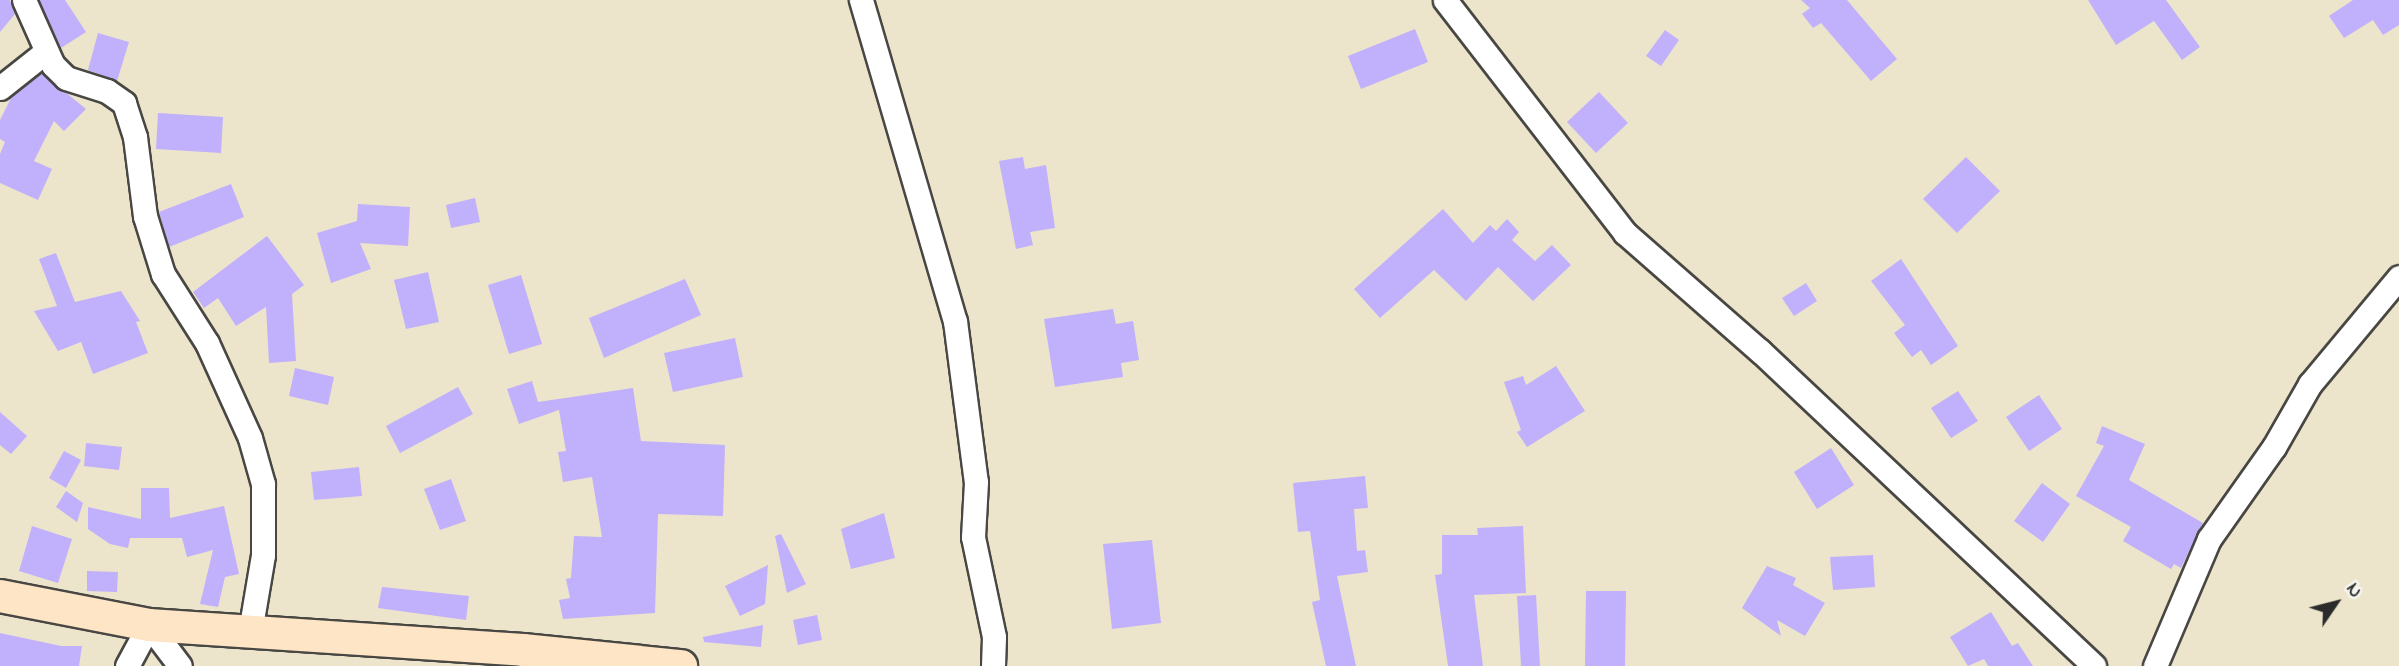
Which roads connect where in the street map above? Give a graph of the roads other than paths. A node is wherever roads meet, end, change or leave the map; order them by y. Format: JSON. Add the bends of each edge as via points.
{"nodes":[{"id":1,"x":24,"y":0,"type":"edge"},
{"id":2,"x":861,"y":0,"type":"edge"},
{"id":3,"x":1445,"y":0,"type":"edge"},
{"id":4,"x":44,"y":53,"type":"junction"},
{"id":5,"x":0,"y":88,"type":"edge"},
{"id":6,"x":2399,"y":277,"type":"edge"},
{"id":7,"x":0,"y":596,"type":"edge"},
{"id":8,"x":149,"y":625,"type":"junction"},
{"id":9,"x":250,"y":632,"type":"junction"},
{"id":10,"x":127,"y":666,"type":"edge"},
{"id":11,"x":180,"y":666,"type":"edge"},
{"id":12,"x":681,"y":666,"type":"edge"},
{"id":13,"x":993,"y":666,"type":"edge"},
{"id":14,"x":2094,"y":666,"type":"edge"},
{"id":15,"x":2155,"y":666,"type":"edge"}],
"edges":[{"from":1,"to":4,"type":"street"},
{"from":2,"to":13,"type":"street","via":[[955,321],[976,482],[972,537],[994,637]]},
{"from":3,"to":14,"type":"street","via":[[1625,233],[1760,351]]},
{"from":4,"to":5,"type":"street"},
{"from":4,"to":9,"type":"street","via":[[66,78],[107,91],[124,103],[135,136],[145,216],[163,274],[207,343],[250,438],[263,484],[263,555]]},
{"from":6,"to":15,"type":"street","via":[[2311,384],[2274,447],[2209,539]]},
{"from":7,"to":8,"type":"street"},
{"from":8,"to":9,"type":"street"},
{"from":8,"to":10,"type":"street"},
{"from":8,"to":11,"type":"street"},
{"from":9,"to":12,"type":"street"}]}
